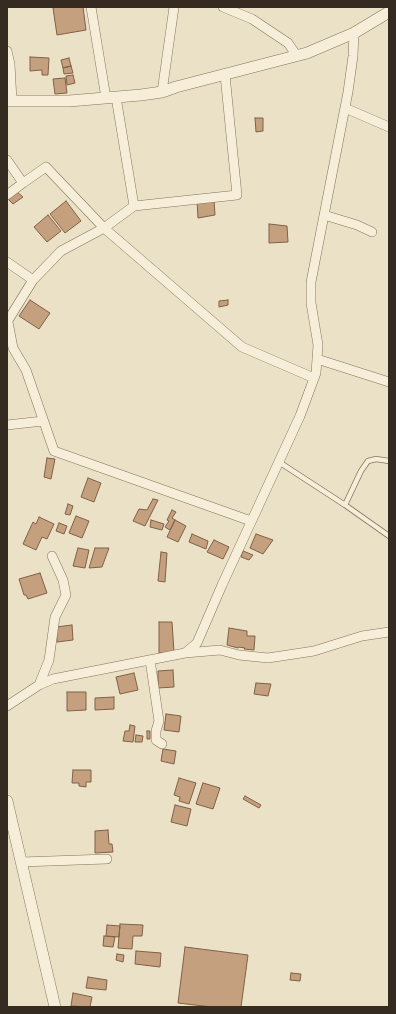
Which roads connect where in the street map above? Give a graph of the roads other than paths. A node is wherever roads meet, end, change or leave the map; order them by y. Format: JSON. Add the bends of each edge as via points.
{"nodes":[{"id":1,"x":90,"y":7,"type":"edge"},
{"id":2,"x":174,"y":7,"type":"edge"},
{"id":3,"x":222,"y":7,"type":"edge"},
{"id":4,"x":389,"y":12,"type":"edge"},
{"id":5,"x":354,"y":33,"type":"junction"},
{"id":6,"x":7,"y":52,"type":"edge"},
{"id":7,"x":297,"y":56,"type":"junction"},
{"id":8,"x":225,"y":75,"type":"junction"},
{"id":9,"x":162,"y":92,"type":"junction"},
{"id":10,"x":111,"y":98,"type":"junction"},
{"id":11,"x":10,"y":101,"type":"edge"},
{"id":12,"x":345,"y":108,"type":"junction"},
{"id":13,"x":389,"y":127,"type":"edge"},
{"id":14,"x":7,"y":160,"type":"edge"},
{"id":15,"x":23,"y":183,"type":"junction"},
{"id":16,"x":7,"y":195,"type":"edge"},
{"id":17,"x":134,"y":206,"type":"junction"},
{"id":18,"x":324,"y":215,"type":"junction"},
{"id":19,"x":104,"y":228,"type":"junction"},
{"id":20,"x":372,"y":232,"type":"dead end"},
{"id":21,"x":7,"y":262,"type":"edge"},
{"id":22,"x":33,"y":280,"type":"junction"},
{"id":23,"x":7,"y":322,"type":"edge"},
{"id":24,"x":317,"y":359,"type":"junction"},
{"id":25,"x":314,"y":378,"type":"junction"},
{"id":26,"x":389,"y":382,"type":"edge"},
{"id":27,"x":43,"y":421,"type":"junction"},
{"id":28,"x":7,"y":425,"type":"edge"},
{"id":29,"x":389,"y":461,"type":"edge"},
{"id":30,"x":279,"y":462,"type":"junction"},
{"id":31,"x":345,"y":505,"type":"junction"},
{"id":32,"x":251,"y":521,"type":"junction"},
{"id":33,"x":389,"y":536,"type":"edge"},
{"id":34,"x":52,"y":556,"type":"dead end"},
{"id":35,"x":389,"y":632,"type":"edge"},
{"id":36,"x":184,"y":653,"type":"junction"},
{"id":37,"x":150,"y":660,"type":"junction"},
{"id":38,"x":39,"y":685,"type":"junction"},
{"id":39,"x":7,"y":706,"type":"edge"},
{"id":40,"x":162,"y":744,"type":"dead end"},
{"id":41,"x":7,"y":801,"type":"edge"},
{"id":42,"x":107,"y":859,"type":"dead end"},
{"id":43,"x":22,"y":862,"type":"junction"},
{"id":44,"x":55,"y":1007,"type":"edge"}],
"edges":[{"from":1,"to":10,"type":"street"},
{"from":2,"to":9,"type":"street"},
{"from":3,"to":7,"type":"street","via":[[252,19],[288,43]]},
{"from":4,"to":5,"type":"street"},
{"from":5,"to":7,"type":"street"},
{"from":5,"to":12,"type":"street"},
{"from":6,"to":11,"type":"street","via":[[10,64]]},
{"from":7,"to":8,"type":"street"},
{"from":8,"to":9,"type":"street"},
{"from":8,"to":17,"type":"street","via":[[237,195]]},
{"from":9,"to":10,"type":"street"},
{"from":10,"to":11,"type":"street"},
{"from":10,"to":17,"type":"street"},
{"from":12,"to":13,"type":"street"},
{"from":12,"to":18,"type":"street"},
{"from":14,"to":15,"type":"street"},
{"from":15,"to":16,"type":"street"},
{"from":15,"to":19,"type":"street","via":[[46,167]]},
{"from":17,"to":19,"type":"street"},
{"from":18,"to":20,"type":"street"},
{"from":18,"to":24,"type":"street","via":[[310,282],[318,345]]},
{"from":19,"to":22,"type":"street","via":[[61,251]]},
{"from":19,"to":25,"type":"street","via":[[242,347]]},
{"from":21,"to":22,"type":"street"},
{"from":22,"to":23,"type":"street"},
{"from":23,"to":27,"type":"street","via":[[13,348],[26,370]]},
{"from":24,"to":25,"type":"street"},
{"from":24,"to":26,"type":"street"},
{"from":25,"to":30,"type":"street"},
{"from":27,"to":28,"type":"street"},
{"from":27,"to":32,"type":"street","via":[[54,450]]},
{"from":29,"to":31,"type":"lane","via":[[368,461]]},
{"from":30,"to":31,"type":"lane"},
{"from":30,"to":32,"type":"street"},
{"from":31,"to":33,"type":"lane"},
{"from":32,"to":36,"type":"street","via":[[198,643]]},
{"from":34,"to":38,"type":"street","via":[[63,580],[66,595],[54,617],[49,660]]},
{"from":35,"to":36,"type":"street","via":[[362,636],[314,651],[268,658],[220,650]]},
{"from":36,"to":37,"type":"street"},
{"from":37,"to":38,"type":"street","via":[[53,679]]},
{"from":37,"to":40,"type":"street","via":[[159,721],[154,727],[156,740]]},
{"from":38,"to":39,"type":"street"},
{"from":41,"to":43,"type":"street"},
{"from":42,"to":43,"type":"street"},
{"from":43,"to":44,"type":"street"}]}
